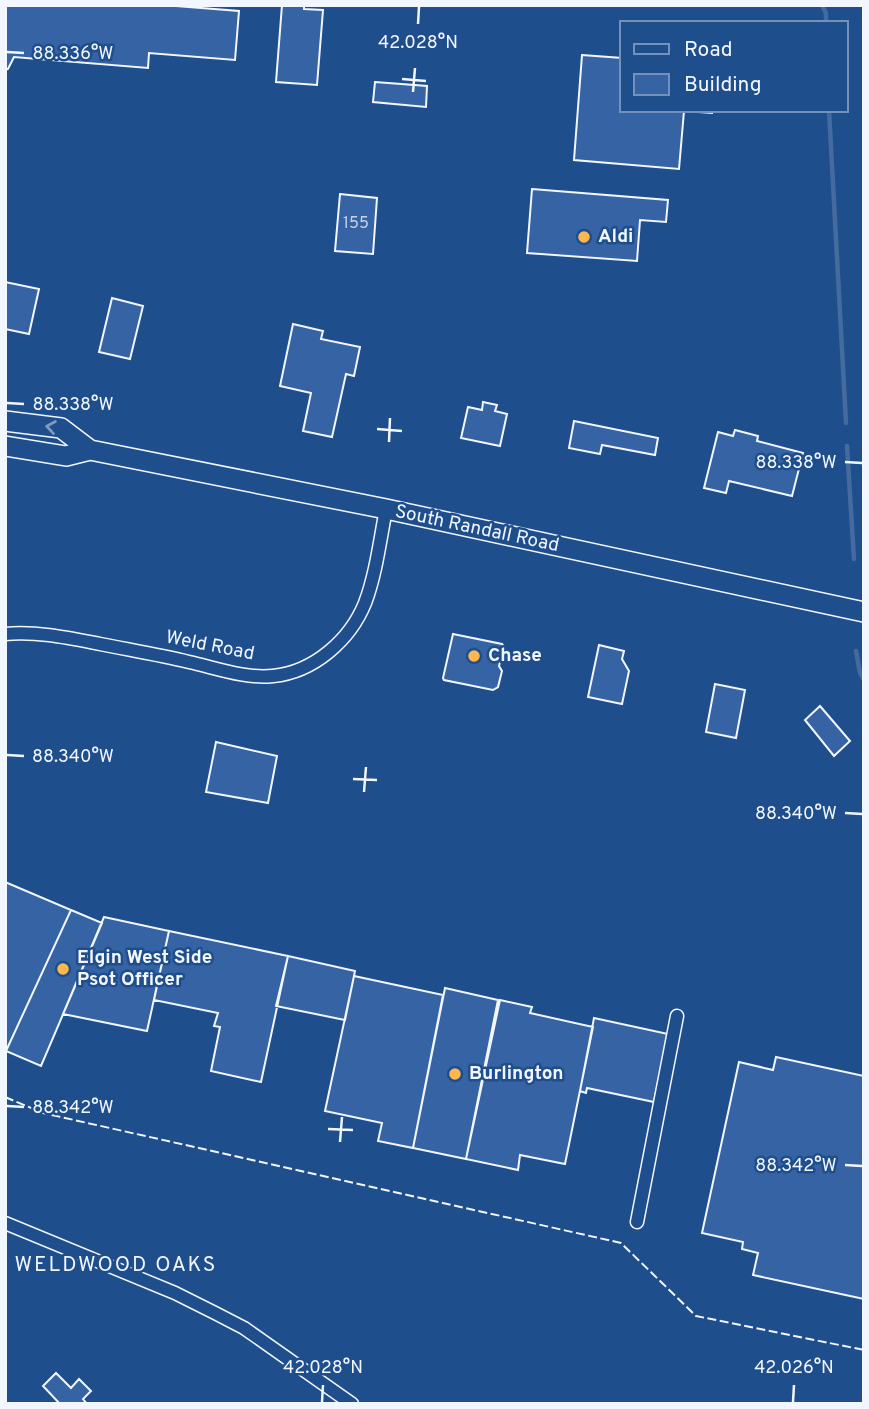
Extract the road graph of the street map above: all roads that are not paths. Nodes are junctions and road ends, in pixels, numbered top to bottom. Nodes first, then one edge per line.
1 (5, 421) edge
2 (5, 446) edge
3 (90, 450) junction
4 (386, 509) junction
5 (864, 612) edge
6 (5, 634) edge
7 (677, 1016) dead end
8 (637, 1222) dead end
9 (5, 1223) edge
10 (352, 1404) edge

3 -> 1 main road, South Randall Road
2 - 3 main road, South Randall Road
3 - 4 main road, South Randall Road
4 - 5 main road, South Randall Road
4 - 6 street, Weld Road
7 - 8 street
9 - 10 street

